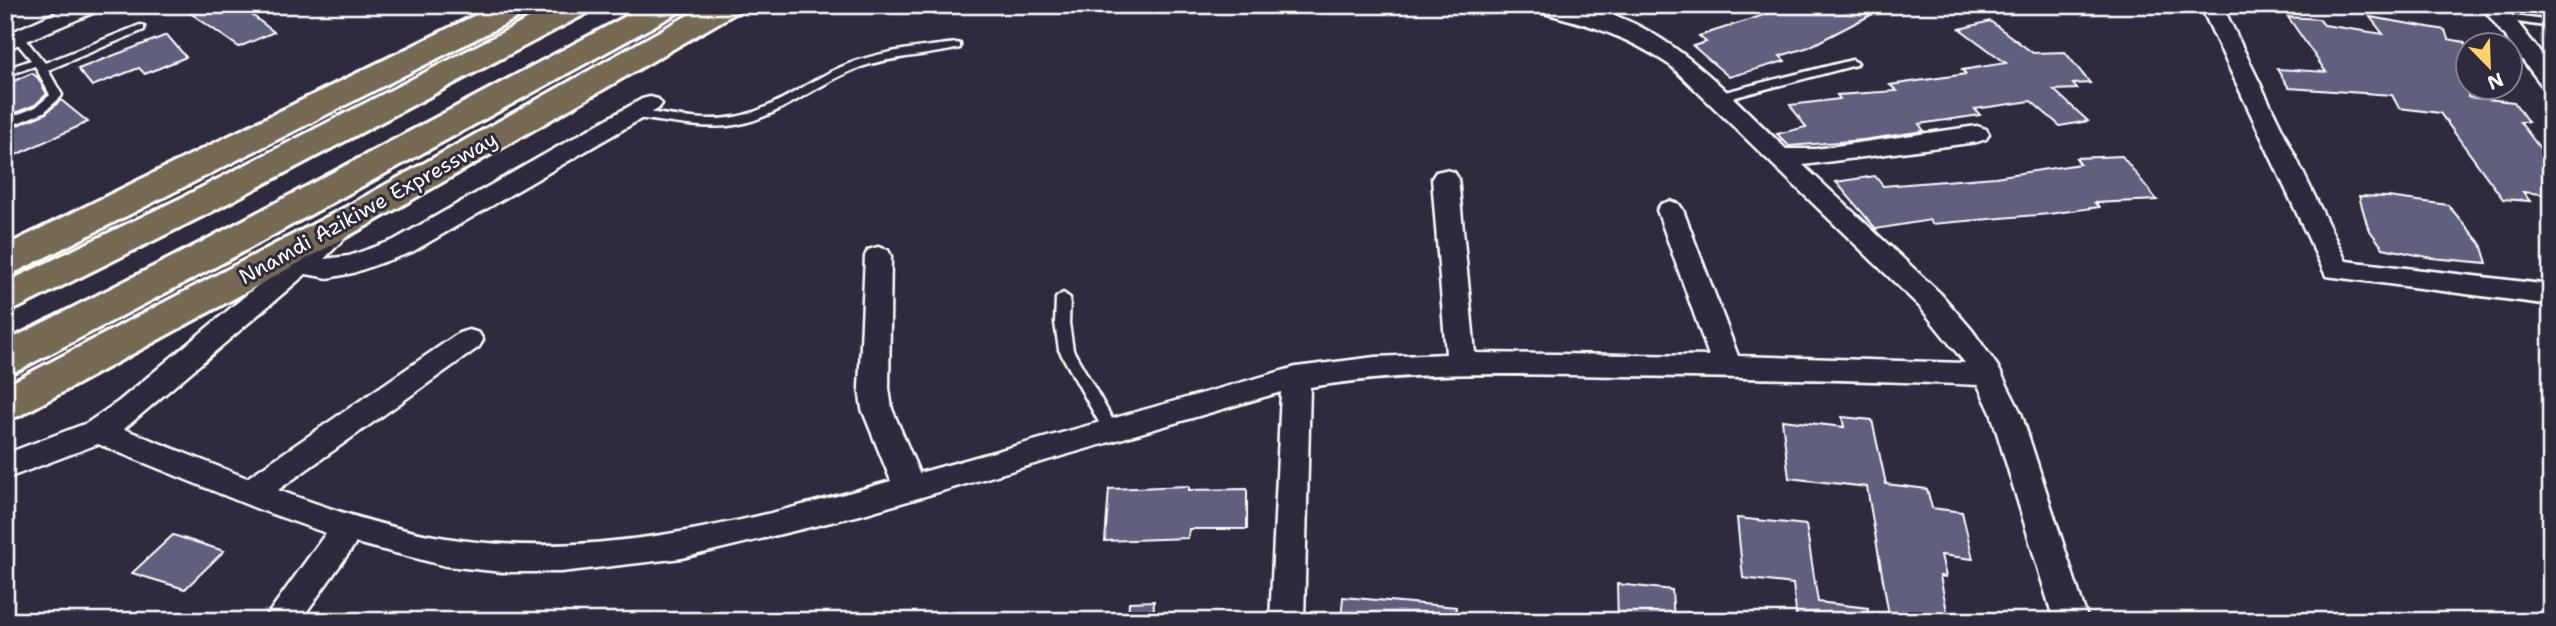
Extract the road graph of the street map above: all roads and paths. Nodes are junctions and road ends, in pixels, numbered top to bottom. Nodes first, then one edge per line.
1 (92, 5) edge
2 (520, 5) edge
3 (550, 5) edge
4 (580, 5) edge
5 (1539, 5) edge
6 (2211, 5) edge
7 (1565, 8) edge
8 (703, 10) edge
9 (2496, 11) edge
10 (2551, 24) edge
11 (140, 28) dead end
12 (10, 40) edge
13 (956, 46) dead end
14 (1852, 63) dead end
15 (41, 65) junction
16 (460, 69) junction
17 (5, 73) edge
18 (2551, 82) edge
19 (1717, 98) junction
20 (642, 109) joint
21 (5, 124) edge
22 (1977, 134) dead end
23 (1778, 158) junction
24 (1445, 178) dead end
25 (1670, 210) dead end
26 (357, 216) junction
27 (878, 256) dead end
28 (5, 262) edge
29 (302, 264) junction
30 (2551, 295) edge
31 (1063, 298) dead end
32 (5, 299) edge
33 (470, 340) dead end
34 (5, 360) edge
35 (1461, 363) junction
36 (1727, 367) junction
37 (1987, 375) junction
38 (1296, 378) junction
39 (5, 405) edge
40 (98, 431) junction
41 (1111, 431) junction
42 (5, 467) edge
43 (910, 488) junction
44 (251, 492) junction
45 (347, 530) junction
46 (280, 621) edge
47 (1287, 621) edge
48 (2071, 621) edge

1 - 12 street
2 - 28 highway
3 - 16 highway
4 - 16 highway
5 - 7 street
6 - 30 street
7 - 19 street
8 - 26 highway, Nnamdi Azikiwe Expressway
8 - 34 highway, Nnamdi Azikiwe Expressway
9 - 10 lane
9 - 18 street
11 - 15 lane
12 - 15 lane
13 - 20 lane
14 - 19 lane
15 - 17 lane
15 - 21 lane
16 - 32 highway
19 - 23 street
20 - 29 street
22 - 23 street
23 - 37 street
24 - 35 street
25 - 36 street
26 - 29 street
26 - 39 highway, Nnamdi Azikiwe Expressway
27 - 43 street
29 - 40 street
31 - 41 lane
33 - 44 street
35 - 36 street
35 - 38 street
36 - 37 street
37 - 48 street
38 - 41 street
38 - 47 street
40 - 42 street
40 - 44 street
41 - 43 street
43 - 45 street
44 - 45 street
45 - 46 street

